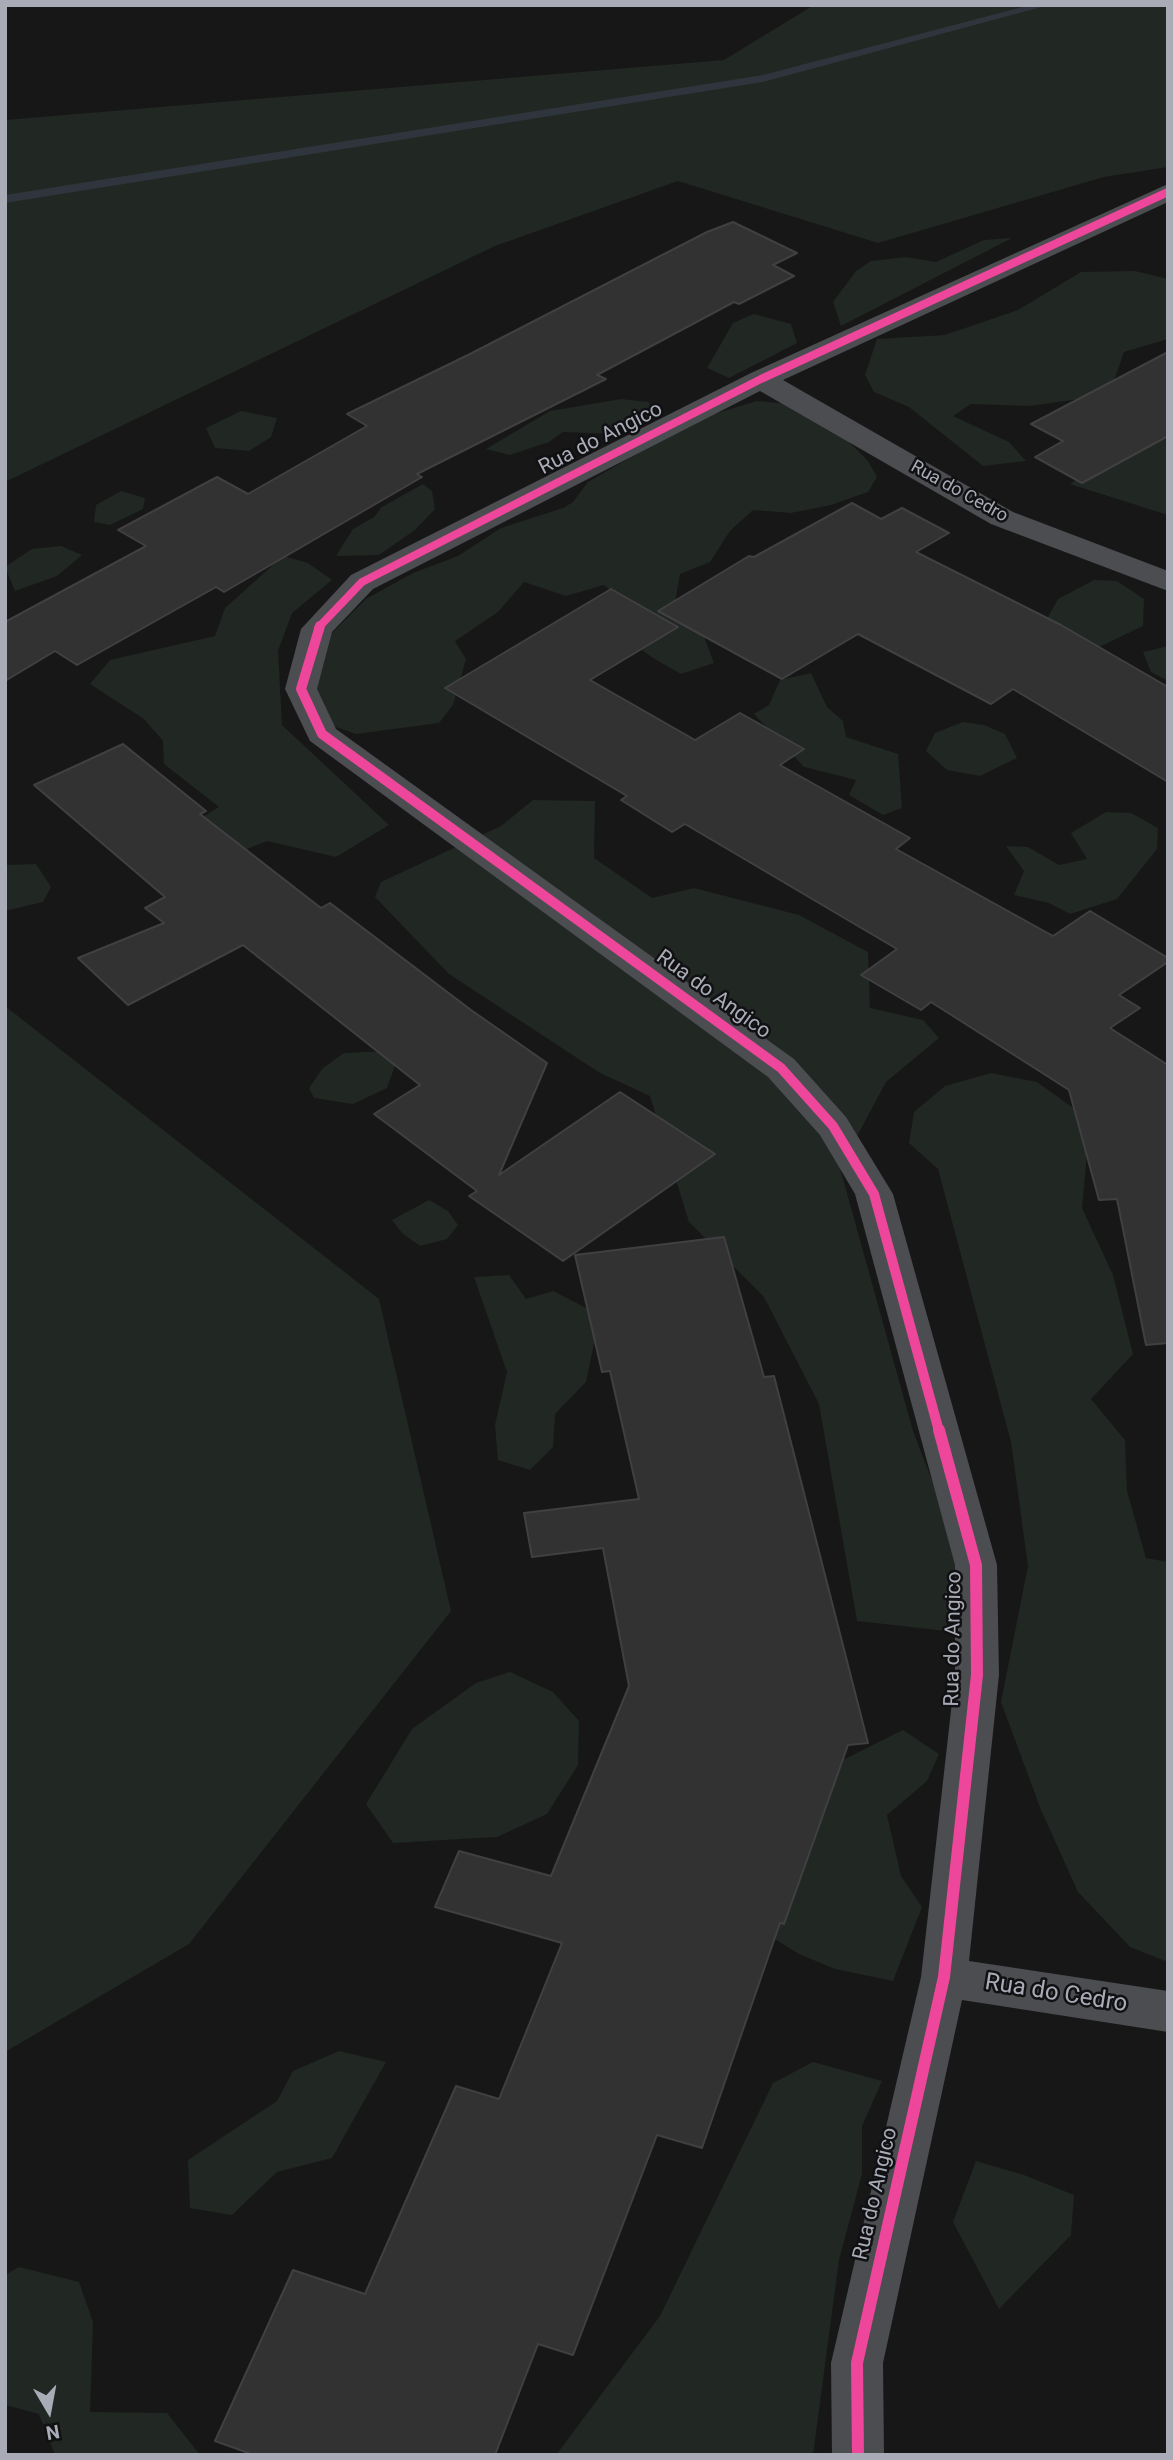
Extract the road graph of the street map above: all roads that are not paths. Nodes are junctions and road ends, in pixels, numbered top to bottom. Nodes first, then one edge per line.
1 (1168, 192) edge
2 (761, 379) junction
3 (1168, 582) edge
4 (944, 1977) junction
5 (1168, 2012) edge
6 (858, 2455) edge

1 - 2 street, Rua do Angico
2 - 3 street, Rua do Cedro
2 - 4 street, Rua do Angico
4 - 5 street, Rua do Cedro
4 - 6 street, Rua do Angico

